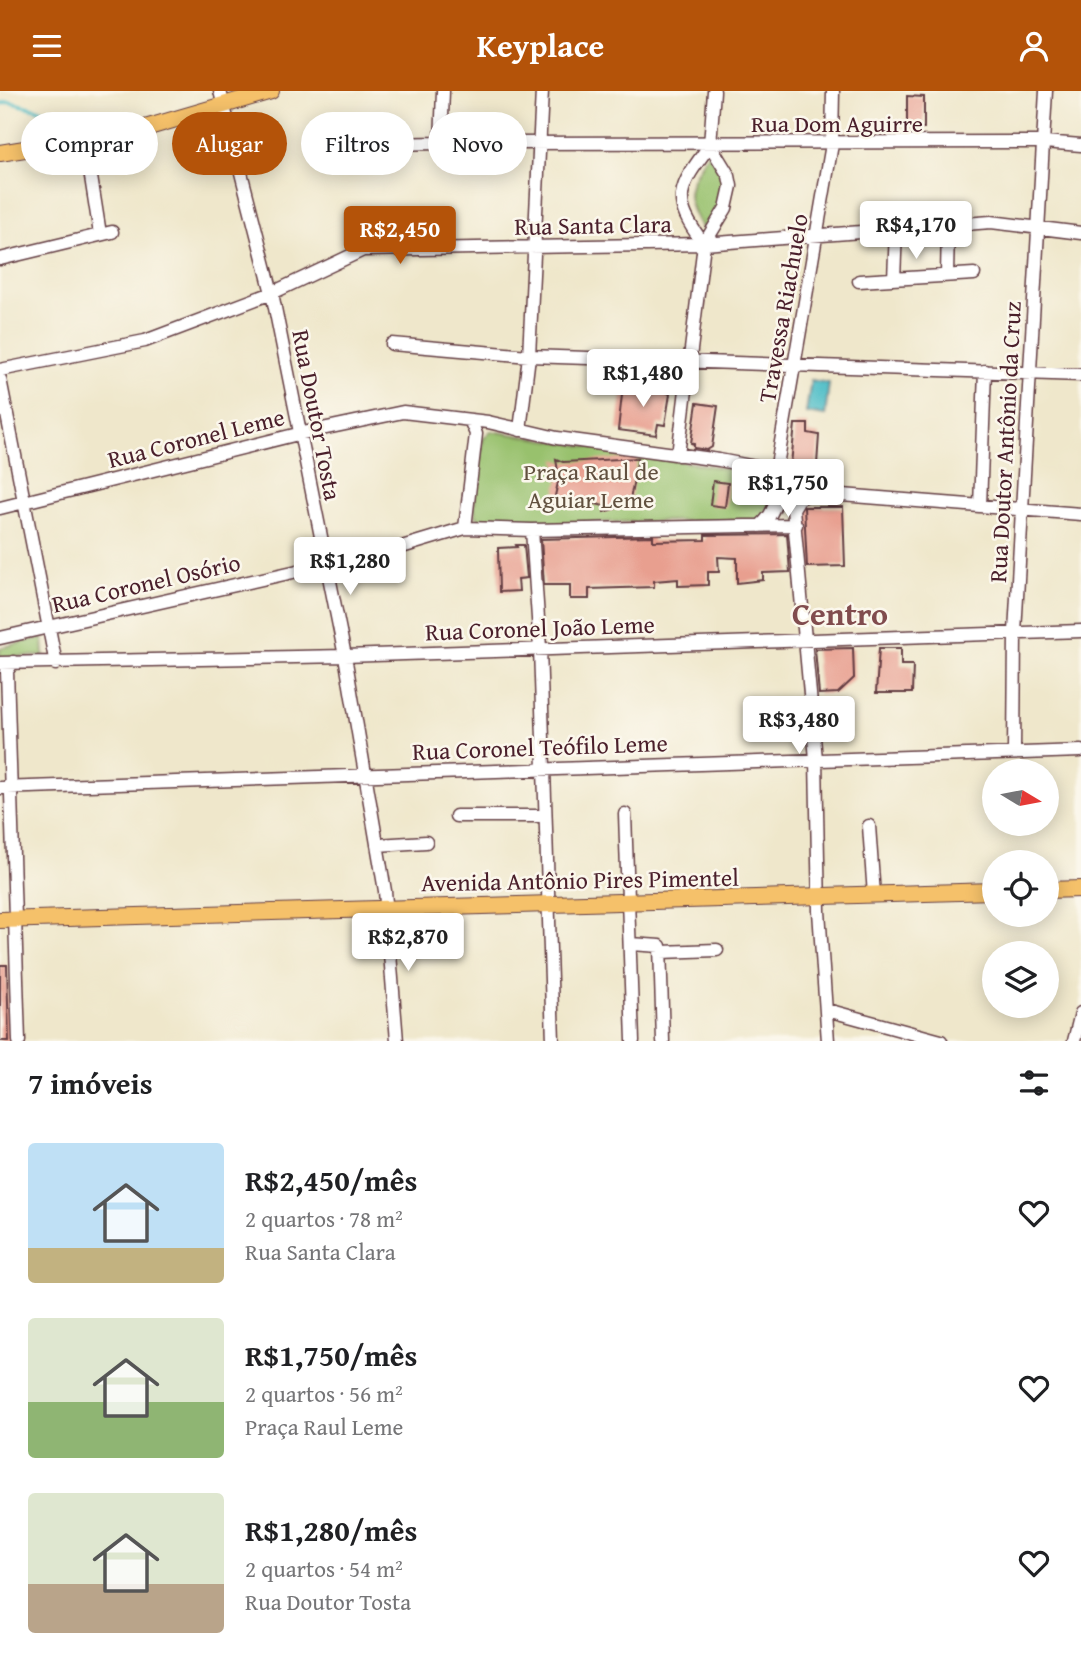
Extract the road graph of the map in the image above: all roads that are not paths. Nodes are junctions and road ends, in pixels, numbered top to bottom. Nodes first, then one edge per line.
1 (271, 91) edge
2 (443, 91) edge
3 (542, 91) edge
4 (714, 91) edge
5 (833, 91) edge
6 (1046, 91) edge
7 (222, 99) edge
8 (442, 112) edge
9 (158, 123) edge
10 (1044, 142) junction
11 (527, 143) edge
12 (540, 143) junction
13 (832, 144) junction
14 (710, 145) junction
15 (1081, 145) edge
16 (21, 150) edge
17 (0, 153) edge
18 (93, 175) edge
19 (1037, 225) junction
20 (948, 226) junction
21 (896, 230) junction
22 (1081, 233) edge
23 (816, 236) junction
24 (704, 244) junction
25 (536, 247) junction
26 (0, 259) edge
27 (974, 274) dead end
28 (947, 276) junction
29 (894, 279) junction
30 (859, 281) dead end
31 (272, 293) junction
32 (392, 344) dead end
33 (529, 356) junction
34 (691, 363) junction
35 (795, 365) junction
36 (0, 370) edge
37 (985, 371) junction
38 (1031, 373) junction
39 (1081, 375) edge
40 (0, 379) edge
41 (470, 419) junction
42 (488, 422) junction
43 (520, 430) junction
44 (298, 434) junction
45 (476, 434) junction
46 (678, 455) junction
47 (776, 471) junction
48 (779, 490) junction
49 (808, 494) junction
50 (26, 502) junction
51 (980, 506) junction
52 (0, 508) edge
53 (1022, 509) junction
54 (1081, 514) edge
55 (796, 525) junction
56 (761, 526) junction
57 (464, 528) junction
58 (533, 530) junction
59 (326, 563) junction
60 (50, 627) junction
61 (1081, 631) edge
62 (1015, 632) junction
63 (0, 638) edge
64 (803, 640) junction
65 (540, 647) junction
66 (345, 656) junction
67 (56, 664) junction
68 (5, 665) edge
69 (1081, 751) edge
70 (1014, 753) junction
71 (816, 759) junction
72 (544, 768) junction
73 (366, 774) junction
74 (6, 788) edge
75 (625, 814) dead end
76 (456, 816) dead end
77 (545, 816) junction
78 (869, 826) dead end
79 (426, 842) dead end
80 (377, 845) junction
81 (1081, 889) edge
82 (1059, 890) edge
83 (982, 891) edge
84 (874, 895) junction
85 (818, 898) junction
86 (629, 902) junction
87 (548, 904) junction
88 (387, 908) junction
89 (5, 922) edge
90 (631, 944) junction
91 (717, 950) dead end
92 (661, 952) junction
93 (827, 1010) junction
94 (1081, 1013) edge
95 (19, 1041) edge
96 (397, 1041) edge
97 (553, 1041) edge
98 (633, 1041) edge
99 (663, 1041) edge
100 (828, 1041) edge
101 (941, 1041) edge
102 (1074, 1041) edge

1 - 7 main road
2 - 8 street
3 - 12 street
4 - 14 street
5 - 13 street, Travessa Riachuelo
6 - 10 street, Rua Doutor Antônio da Cruz
7 - 9 main road
7 - 31 street, Rua Doutor Tosta
10 - 13 street, Rua Dom Aguirre
10 - 15 street, Rua Dom Aguirre
10 - 19 street, Rua Doutor Antônio da Cruz
11 - 12 street, Rua Dom Aguirre
12 - 14 street, Rua Dom Aguirre
12 - 25 street
13 - 14 street, Rua Dom Aguirre
13 - 23 street, Travessa Riachuelo
14 - 24 street
14 - 24 street
16 - 17 main road
18 - 26 street
19 - 20 street, Rua Santa Clara
19 - 22 street, Rua Santa Clara
19 - 38 street, Rua Doutor Antônio da Cruz
20 - 21 street, Rua Santa Clara
20 - 28 street
21 - 23 street, Rua Santa Clara
21 - 29 street
23 - 24 street, Rua Santa Clara
23 - 35 street, Travessa Riachuelo
24 - 25 street, Rua Santa Clara
24 - 34 street
25 - 31 street, Rua Santa Clara
25 - 33 street
27 - 28 street
28 - 29 street
29 - 30 street
31 - 36 street, Rua Santa Clara
31 - 44 street, Rua Doutor Tosta
32 - 33 street
33 - 34 street
33 - 43 street
34 - 35 street
34 - 46 street
35 - 37 street
35 - 47 street, Travessa Riachuelo
37 - 38 street
37 - 51 street
38 - 39 street
38 - 53 street, Rua Doutor Antônio da Cruz
40 - 50 street
41 - 42 street, Rua Coronel Leme
41 - 44 street, Rua Coronel Leme
41 - 45 street
42 - 43 street, Rua Coronel Leme
42 - 45 street
43 - 46 street, Rua Coronel Leme
44 - 50 street, Rua Coronel Leme
44 - 59 street, Rua Doutor Tosta
45 - 57 street
46 - 47 street, Rua Coronel Leme
47 - 48 street, Travessa Riachuelo
48 - 49 street
48 - 56 street
49 - 51 street
49 - 55 street
50 - 52 street, Rua Coronel Leme
50 - 60 street
51 - 53 street
53 - 54 street
53 - 62 street, Rua Doutor Antônio da Cruz
55 - 56 street, Rua Coronel Osório
55 - 64 street
56 - 58 street, Rua Coronel Osório
57 - 58 street, Rua Coronel Osório
57 - 59 street, Rua Coronel Osório
58 - 65 street
59 - 60 street, Rua Coronel Osório
59 - 66 street, Rua Doutor Tosta
60 - 63 street, Rua Coronel Osório
60 - 67 street
61 - 62 street, Rua Coronel João Leme
62 - 64 street, Rua Coronel João Leme
62 - 70 street, Rua Doutor Antônio da Cruz
64 - 65 street, Rua Coronel João Leme
64 - 71 street
65 - 66 street, Rua Coronel João Leme
65 - 72 street
66 - 67 street, Rua Coronel João Leme
66 - 73 street, Rua Doutor Tosta
67 - 68 street, Rua Coronel João Leme
68 - 74 street
69 - 70 street, Rua Coronel Teófilo Leme
70 - 71 street, Rua Coronel Teófilo Leme
71 - 72 street, Rua Coronel Teófilo Leme
71 - 85 street
72 - 73 street, Rua Coronel Teófilo Leme
72 - 77 street
73 - 74 street, Rua Coronel Teófilo Leme
73 - 80 street, Rua Doutor Tosta
74 - 89 street
75 - 86 street
76 - 77 street
77 - 87 street
78 - 84 street
79 - 80 street
80 - 88 street, Rua Doutor Tosta
81 - 82 main road
83 - 84 main road, Avenida Antônio Pires Pimentel
84 - 85 main road, Avenida Antônio Pires Pimentel
85 - 86 main road, Avenida Antônio Pires Pimentel
85 - 93 street
86 - 87 main road, Avenida Antônio Pires Pimentel
86 - 90 street
87 - 88 main road, Avenida Antônio Pires Pimentel
87 - 97 street
88 - 89 main road, Avenida Antônio Pires Pimentel
88 - 96 street, Rua Doutor Tosta
89 - 95 street
90 - 92 street
90 - 98 street
91 - 92 street
92 - 99 street
93 - 100 street
93 - 101 street
94 - 102 street

